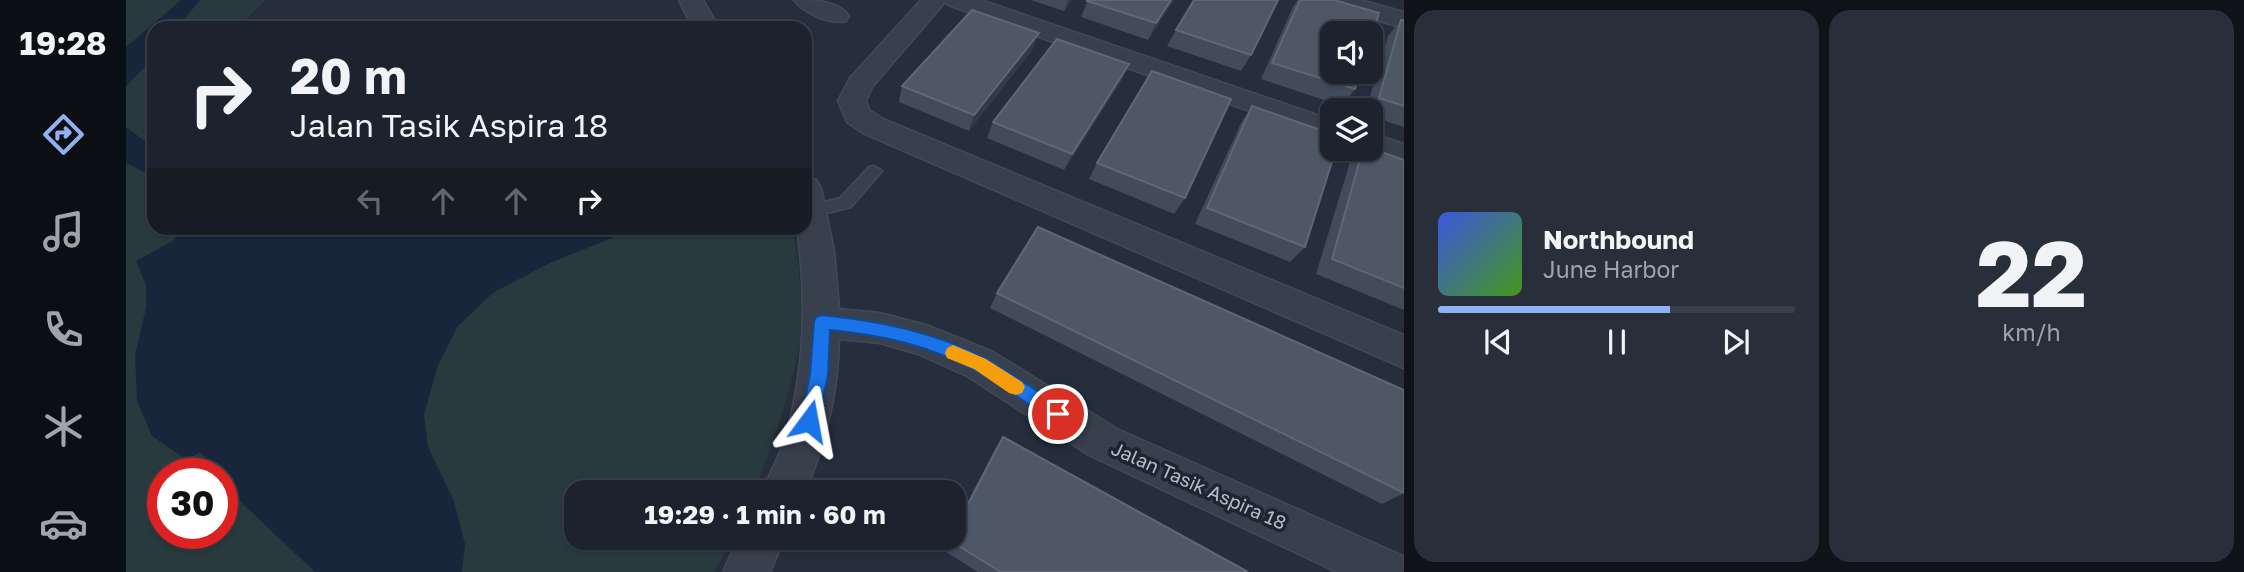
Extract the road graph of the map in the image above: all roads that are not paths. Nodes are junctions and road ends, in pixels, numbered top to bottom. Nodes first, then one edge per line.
1 (691, 0) edge
2 (806, 0) edge
3 (934, 0) edge
4 (957, 0) edge
5 (1333, 0) edge
6 (837, 16) dead end
7 (1404, 20) edge
8 (702, 21) edge
9 (1320, 126) edge
10 (1383, 148) edge
11 (1404, 155) edge
12 (874, 171) dead end
13 (812, 199) edge
14 (812, 222) edge
15 (822, 322) junction
16 (1404, 352) edge
17 (788, 480) edge
18 (757, 550) edge
19 (746, 572) edge
20 (1387, 572) edge

1 - 8 street
2 - 6 street
3 - 16 street
4 - 9 street
5 - 7 street
10 - 11 street
12 - 13 lane
14 - 15 street
15 - 17 street
15 - 20 street, Jalan Tasik Aspira 18
18 - 19 street

